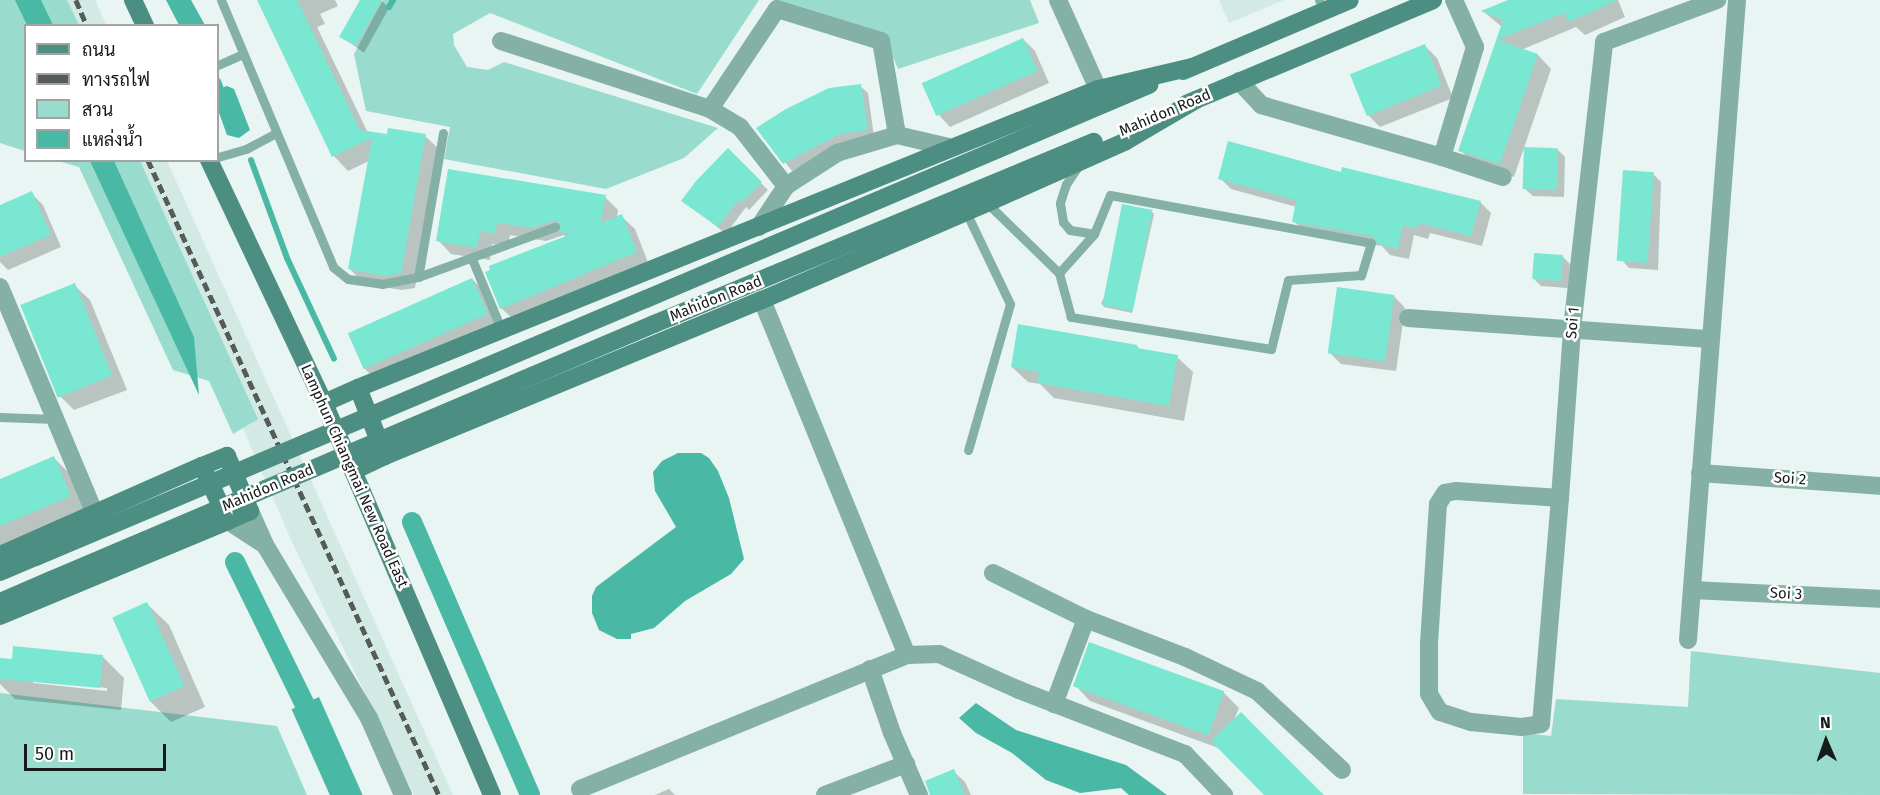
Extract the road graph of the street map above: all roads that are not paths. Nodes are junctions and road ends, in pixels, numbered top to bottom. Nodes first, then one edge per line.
1 (133, 0) edge
2 (221, 0) edge
3 (1058, 0) edge
4 (1350, 0) edge
5 (1433, 0) edge
6 (1454, 0) edge
7 (1717, 0) edge
8 (1737, 0) edge
9 (1321, 6) edge
10 (144, 24) edge
11 (501, 41) dead end
12 (243, 54) junction
13 (219, 65) edge
14 (1192, 67) junction
15 (1239, 81) junction
16 (1098, 89) junction
17 (1196, 100) junction
18 (710, 109) junction
19 (276, 133) junction
20 (443, 133) dead end
21 (897, 135) junction
22 (948, 147) junction
23 (219, 157) edge
24 (1442, 157) junction
25 (1082, 161) junction
26 (210, 162) edge
27 (1503, 177) dead end
28 (786, 186) junction
29 (987, 203) junction
30 (966, 212) junction
31 (555, 227) dead end
32 (759, 227) junction
33 (1094, 234) junction
34 (472, 259) junction
35 (1059, 273) junction
36 (418, 277) junction
37 (0, 287) edge
38 (762, 300) junction
39 (1407, 318) dead end
40 (1572, 329) junction
41 (502, 331) junction
42 (1710, 339) junction
43 (358, 388) junction
44 (324, 403) junction
45 (0, 417) edge
46 (55, 419) junction
47 (968, 450) dead end
48 (385, 456) junction
49 (202, 466) junction
50 (353, 471) junction
51 (1700, 473) junction
52 (1880, 486) edge
53 (1560, 498) junction
54 (250, 511) junction
55 (95, 514) junction
56 (228, 520) junction
57 (265, 545) junction
58 (0, 555) edge
59 (0, 572) edge
60 (993, 573) dead end
61 (1692, 590) junction
62 (1880, 598) edge
63 (0, 602) edge
64 (0, 616) edge
65 (1086, 619) junction
66 (1688, 640) dead end
67 (907, 655) junction
68 (870, 669) junction
69 (1054, 704) junction
70 (906, 764) junction
71 (1342, 770) dead end
72 (580, 789) dead end
73 (403, 795) edge
74 (492, 795) edge
75 (825, 795) edge
76 (919, 795) edge
77 (1224, 795) edge

1 - 10 main road
2 - 12 lane
3 - 16 street
4 - 9 main road, Mahidon Road
5 - 15 main road, Mahidon Road
6 - 24 street
7 - 40 street, Soi 1
8 - 42 street
9 - 14 main road, Mahidon Road
11 - 18 street
12 - 13 lane
12 - 19 lane
14 - 16 main road
14 - 59 main road, Mahidon Road, bridge
15 - 17 main road, Mahidon Road
15 - 24 street
16 - 22 main road
17 - 25 main road
17 - 63 main road, Mahidon Road, bridge
18 - 21 street
18 - 28 street
19 - 23 lane
19 - 36 lane
20 - 36 lane
21 - 22 street
21 - 28 street
22 - 32 main road
24 - 27 street
25 - 29 main road
25 - 33 lane
26 - 44 main road, Lamphun Chiangmai New Road East
28 - 32 street
29 - 30 main road
29 - 35 lane
30 - 38 main road
30 - 47 lane
31 - 34 lane
32 - 41 main road
33 - 35 lane
33 - 35 lane
34 - 36 lane
34 - 41 lane
37 - 46 street
38 - 48 main road
38 - 67 street
39 - 40 street
40 - 42 street
40 - 53 street, Soi 1
41 - 43 main road
42 - 51 street
43 - 44 main road
43 - 48 main road
44 - 50 main road, Lamphun Chiangmai New Road East
45 - 46 lane
46 - 55 street
48 - 50 main road
49 - 54 main road
49 - 55 main road
49 - 56 main road
50 - 74 main road, Lamphun Chiangmai New Road East
51 - 52 street, Soi 2
51 - 61 street
53 - 53 street, Soi 1
54 - 56 main road
54 - 57 street
55 - 58 main road
56 - 57 street
56 - 64 main road
57 - 73 street
60 - 65 street
61 - 62 street, Soi 3
61 - 66 street
65 - 69 street
65 - 71 street
67 - 68 street
67 - 69 street
68 - 70 street
68 - 72 street
69 - 77 street
70 - 75 street
70 - 76 street

